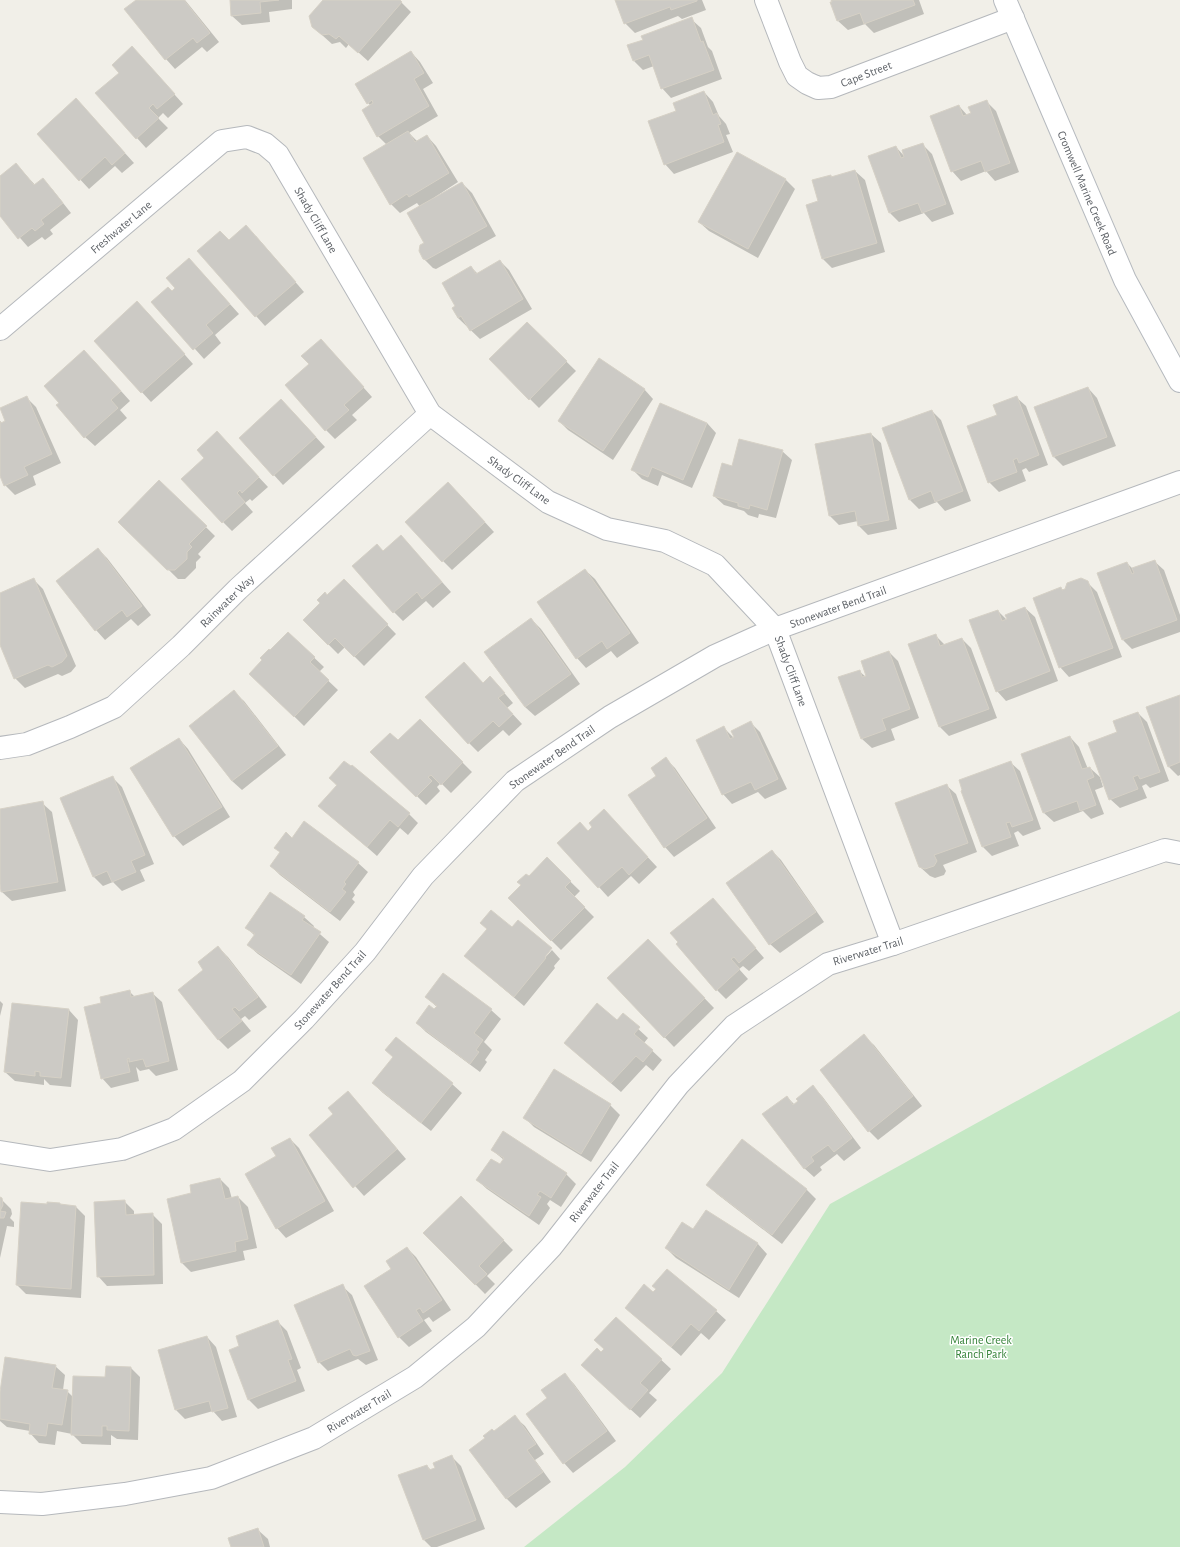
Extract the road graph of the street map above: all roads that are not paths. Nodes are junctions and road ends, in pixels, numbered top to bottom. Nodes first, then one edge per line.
1 (766, 0) edge
2 (1009, 9) edge
3 (247, 137) joint
4 (0, 329) edge
5 (1180, 381) edge
6 (430, 414) junction
7 (1180, 482) edge
8 (775, 629) junction
9 (0, 748) edge
10 (1180, 853) edge
11 (893, 944) junction
12 (0, 1152) edge
13 (0, 1502) edge

1 - 2 street, Cape Street
2 - 5 street, Cromwell Marine Creek Road
3 - 4 street, Freshwater Lane
3 - 6 street, Shady Cliff Lane
6 - 8 street, Shady Cliff Lane
6 - 9 street, Rainwater Way
7 - 8 street, Stonewater Bend Trail
8 - 11 street, Shady Cliff Lane
8 - 12 street, Stonewater Bend Trail
10 - 11 street, Riverwater Trail
11 - 13 street, Riverwater Trail

